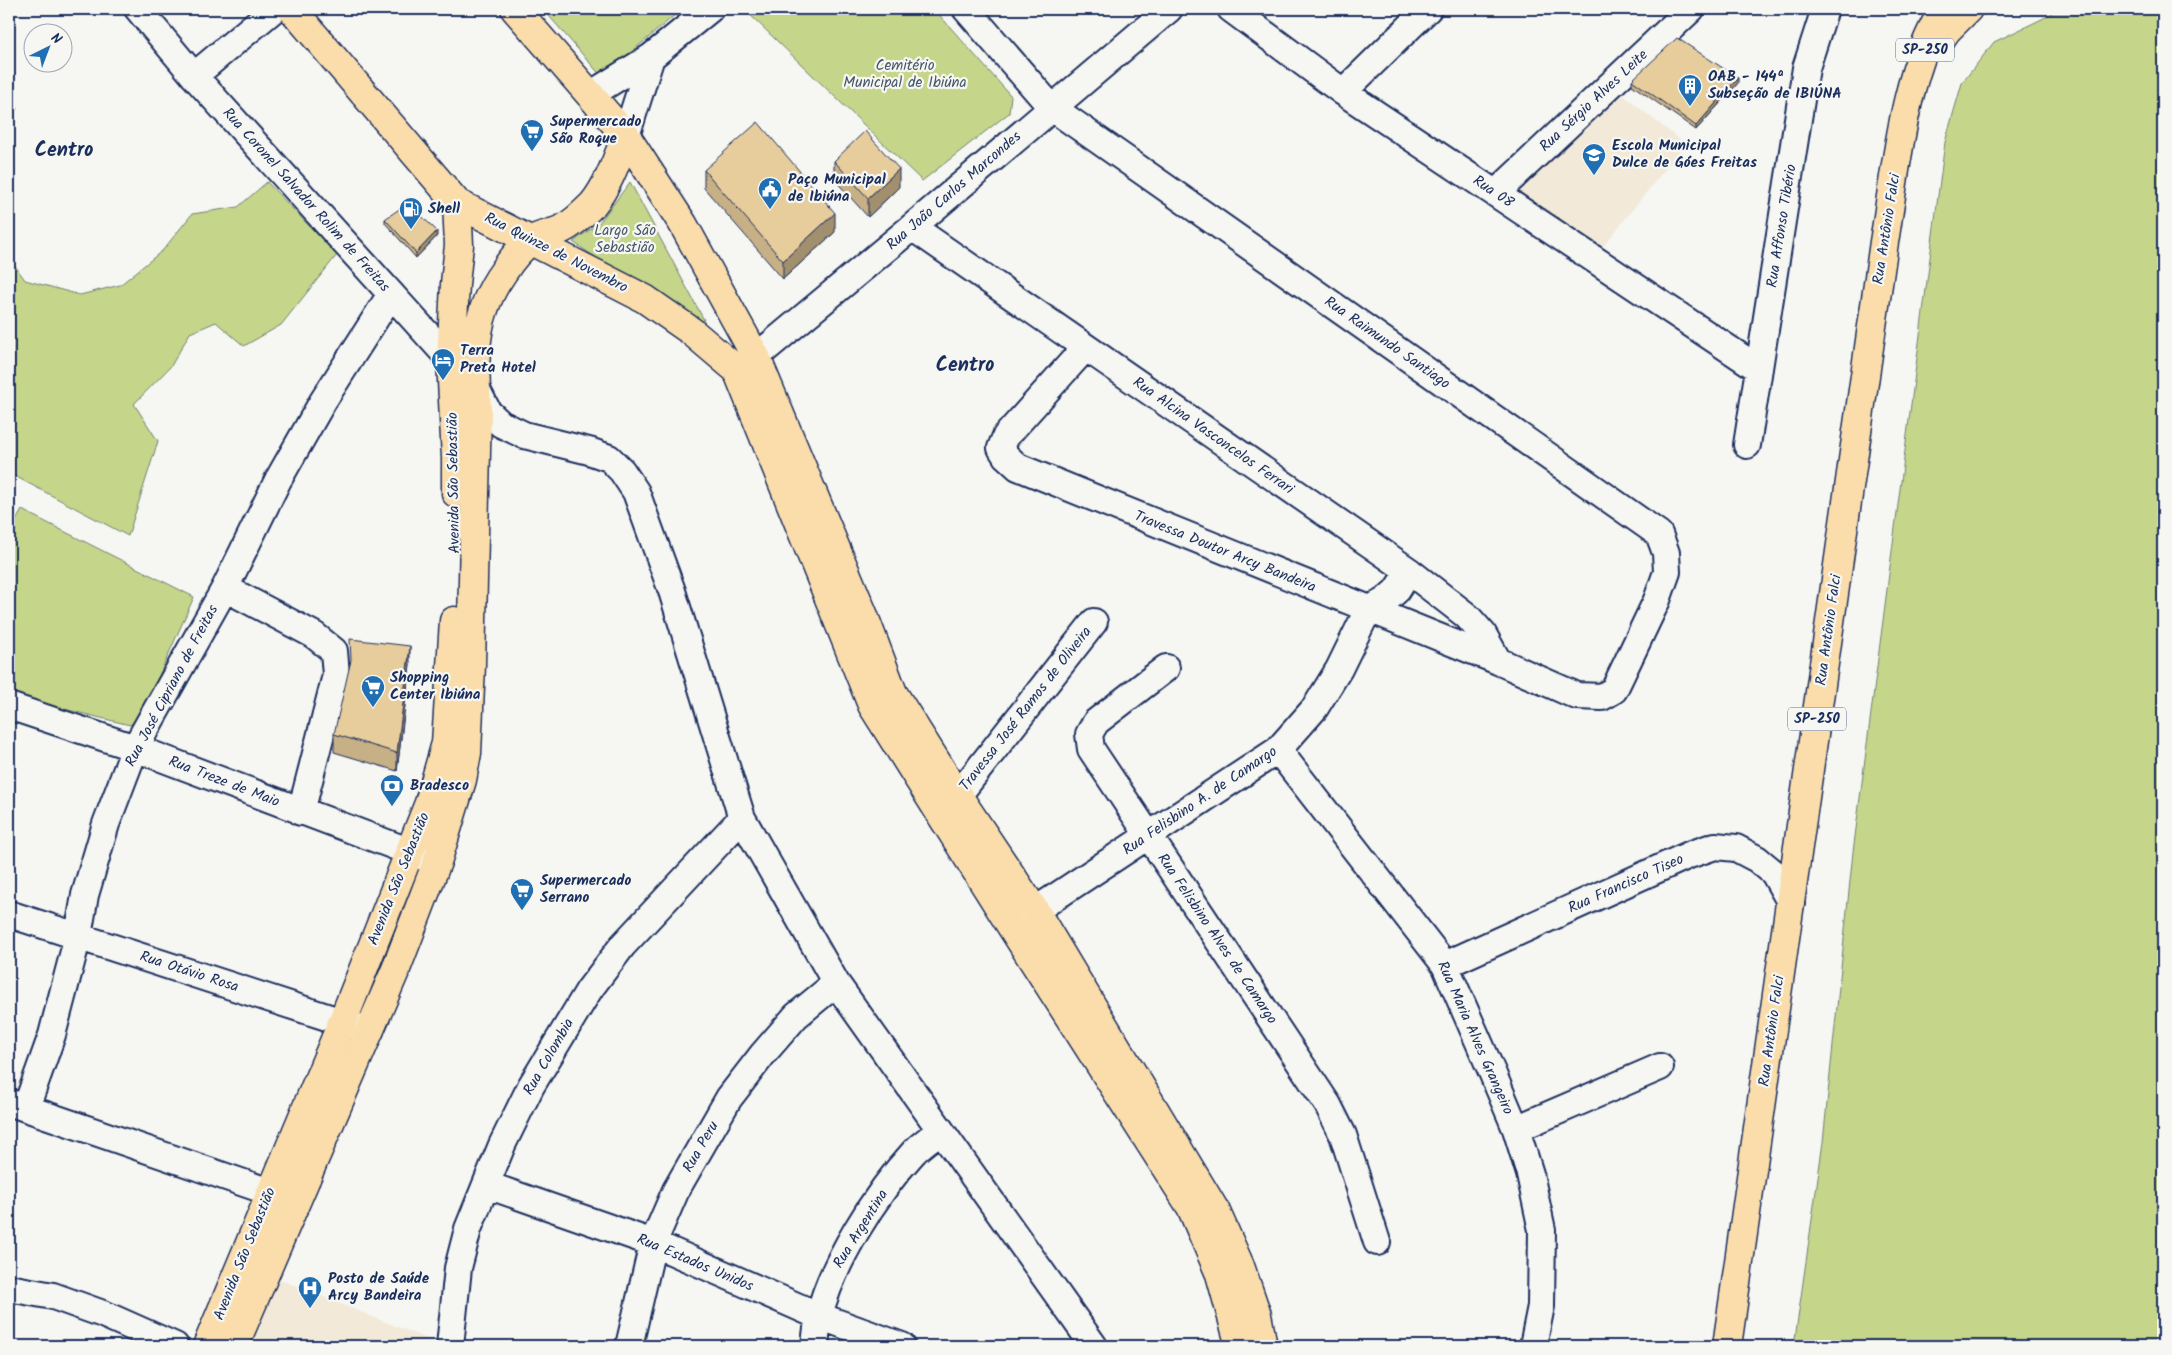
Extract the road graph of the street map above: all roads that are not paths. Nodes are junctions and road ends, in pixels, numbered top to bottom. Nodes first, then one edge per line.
1 (138, 9) edge
2 (274, 9) edge
3 (292, 9) edge
4 (515, 9) edge
5 (710, 9) edge
6 (966, 9) edge
7 (1169, 9) edge
8 (1231, 9) edge
9 (1428, 9) edge
10 (1691, 9) edge
11 (1825, 9) edge
12 (1944, 9) edge
13 (1968, 9) edge
14 (651, 57) junction
15 (194, 76) junction
16 (1343, 92) junction
17 (1910, 92) junction
18 (590, 96) junction
19 (1051, 107) junction
20 (626, 136) junction
21 (1496, 193) junction
22 (457, 203) junction
23 (912, 227) junction
24 (532, 240) junction
25 (391, 294) junction
26 (1085, 348) junction
27 (451, 361) junction
28 (746, 363) junction
29 (1759, 369) junction
30 (476, 388) junction
31 (1747, 445) dead end
32 (1409, 571) junction
33 (225, 588) junction
34 (1368, 610) junction
35 (1094, 622) dead end
36 (1498, 661) junction
37 (1166, 668) dead end
38 (1577, 696) joint
39 (9, 706) edge
40 (135, 748) junction
41 (1278, 750) junction
42 (450, 777) junction
43 (950, 806) junction
44 (301, 812) junction
45 (742, 818) junction
46 (1149, 837) junction
47 (409, 853) junction
48 (437, 862) junction
49 (1791, 903) junction
50 (1035, 911) junction
51 (9, 914) edge
52 (1010, 926) junction
53 (78, 936) junction
54 (1445, 966) junction
55 (836, 983) junction
56 (342, 1023) junction
57 (370, 1031) junction
58 (1660, 1068) dead end
59 (17, 1105) edge
60 (315, 1124) junction
61 (1516, 1129) junction
62 (939, 1131) junction
63 (487, 1185) junction
64 (270, 1192) junction
65 (1377, 1242) dead end
66 (653, 1243) junction
67 (9, 1288) edge
68 (819, 1316) junction
69 (175, 1346) edge
70 (207, 1346) edge
71 (234, 1346) edge
72 (450, 1346) edge
73 (629, 1346) edge
74 (815, 1346) edge
75 (902, 1346) edge
76 (1094, 1346) edge
77 (1240, 1346) edge
78 (1263, 1346) edge
79 (1533, 1346) edge
80 (1727, 1346) edge

1 - 15 street, Rua Coronel Salvador Rolim de Freitas
2 - 15 street
3 - 22 main road, Rua Quinze de Novembro
4 - 18 main road
5 - 14 street
6 - 19 street, Rua Raimundo Santiago
7 - 19 street, Rua João Carlos Marcondes
8 - 16 street, Rua 08
9 - 16 street
10 - 21 street, Rua Sérgio Alves Leite
11 - 29 street, Rua Affonso Tibério
12 - 17 main road, Rua Antônio Falci / SP-250
13 - 17 main road
14 - 18 street
14 - 20 street
15 - 25 street, Rua Coronel Salvador Rolim de Freitas
16 - 21 street, Rua 08
17 - 49 main road, Rua Antônio Falci / SP-250
18 - 20 main road
19 - 23 street, Rua João Carlos Marcondes
19 - 38 street, Rua Raimundo Santiago
20 - 24 main road
20 - 28 main road
21 - 29 street, Rua 08
22 - 24 main road, Rua Quinze de Novembro
22 - 27 main road, Avenida São Sebastião
23 - 26 street, Rua Alcina Vasconcelos Ferrari
23 - 28 street, Rua João Carlos Marcondes
24 - 28 main road, Rua Quinze de Novembro
24 - 30 main road, Avenida São Sebastião
25 - 27 street, Rua Coronel Salvador Rolim de Freitas
25 - 33 street, Rua José Cipriano de Freitas
26 - 32 street, Rua Alcina Vasconcelos Ferrari
26 - 34 street, Travessa Doutor Arcy Bandeira
27 - 30 street, Rua Coronel Salvador Rolim de Freitas
27 - 42 main road, Avenida São Sebastião
28 - 43 main road
29 - 31 street, Rua Affonso Tibério
30 - 42 main road, Avenida São Sebastião
30 - 45 street, Rua Coronel Salvador Rolim de Freitas
32 - 34 street
32 - 36 street, Rua Alcina Vasconcelos Ferrari
33 - 40 street, Rua José Cipriano de Freitas
33 - 44 street
34 - 36 street, Travessa Doutor Arcy Bandeira
34 - 41 street, Rua Felisbino A. de Camargo
35 - 43 street, Travessa José Ramos de Oliveira
36 - 38 street, Travessa Doutor Arcy Bandeira
37 - 46 street, Rua Felisbino Alves de Camargo
39 - 40 street, Rua Treze de Maio
40 - 44 street, Rua Treze de Maio
40 - 53 street, Rua José Cipriano de Freitas
41 - 46 street, Rua Felisbino A. de Camargo
41 - 54 street, Rua Maria Alves Grangeiro
42 - 47 main road, Avenida São Sebastião
42 - 48 main road, Avenida São Sebastião
43 - 50 main road
43 - 52 main road
44 - 47 street, Rua Treze de Maio
45 - 55 street, Rua Coronel Salvador Rolim de Freitas
45 - 63 street, Rua Colombia
46 - 50 street, Rua Felisbino A. de Camargo
46 - 65 street, Rua Felisbino Alves de Camargo
47 - 48 street, Rua Treze de Maio
47 - 56 main road, Avenida São Sebastião
48 - 57 main road, Avenida São Sebastião
49 - 54 street, Rua Francisco Tiseo
49 - 80 main road, Rua Antônio Falci / SP-250
50 - 52 street, Rua Felisbino A. de Camargo
50 - 78 main road
51 - 53 street, Rua Otávio Rosa
52 - 77 main road
53 - 56 street, Rua Otávio Rosa
53 - 59 street, Rua José Cipriano de Freitas
54 - 61 street, Rua Maria Alves Grangeiro
55 - 62 street, Rua Coronel Salvador Rolim de Freitas
55 - 66 street, Rua Peru
56 - 57 street, Rua Otávio Rosa
56 - 60 main road, Avenida São Sebastião
57 - 60 main road, Avenida São Sebastião
58 - 61 street
59 - 64 street
60 - 64 main road, Avenida São Sebastião
60 - 71 main road, Avenida São Sebastião
61 - 79 street, Rua Maria Alves Grangeiro
62 - 68 street, Rua Argentina
62 - 76 street, Rua Coronel Salvador Rolim de Freitas
63 - 66 street, Rua Estados Unidos
63 - 72 street, Rua Colombia
64 - 70 main road, Avenida São Sebastião
66 - 68 street, Rua Estados Unidos
66 - 73 street, Rua Peru
67 - 69 street
68 - 74 street, Rua Argentina
68 - 75 street, Rua Estados Unidos

